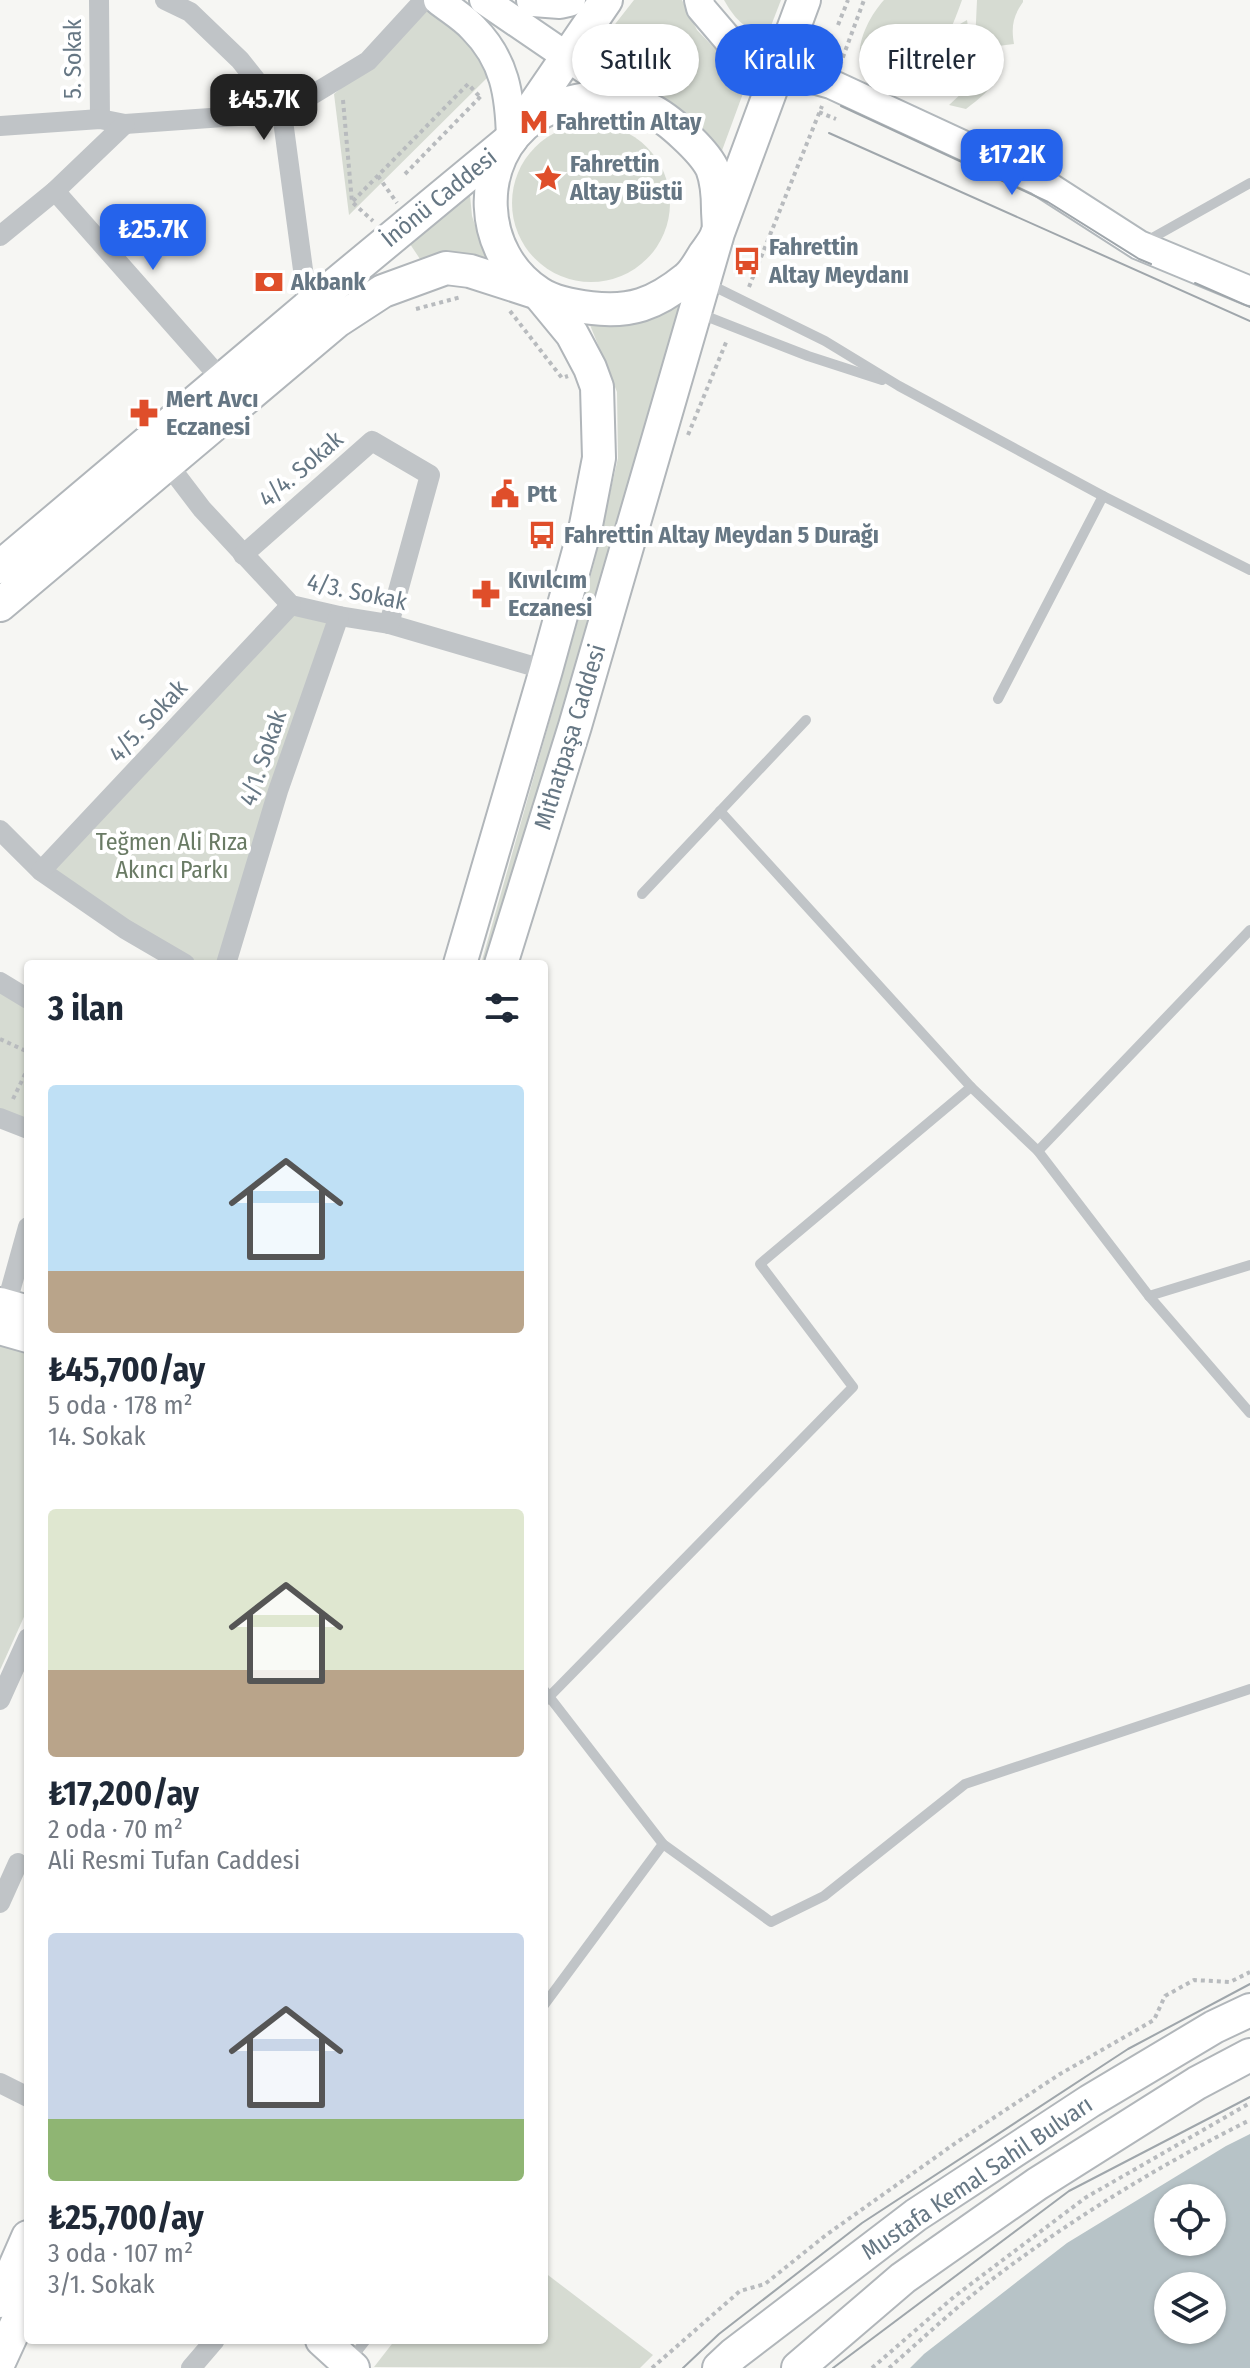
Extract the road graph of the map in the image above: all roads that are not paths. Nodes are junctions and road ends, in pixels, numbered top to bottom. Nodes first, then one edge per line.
1 (99, 0) edge
2 (165, 0) edge
3 (424, 0) edge
4 (438, 0) edge
5 (484, 0) edge
6 (533, 0) edge
7 (569, 0) edge
8 (606, 0) edge
9 (699, 0) edge
10 (804, 0) edge
11 (715, 24) edge
12 (795, 24) edge
13 (566, 57) junction
14 (843, 90) edge
15 (768, 96) edge
16 (651, 110) junction
17 (282, 113) junction
18 (100, 119) junction
19 (125, 124) junction
20 (0, 126) edge
21 (511, 139) junction
22 (1250, 183) edge
23 (55, 191) junction
24 (718, 233) junction
25 (0, 236) edge
26 (1139, 245) junction
27 (705, 282) junction
28 (1250, 291) edge
29 (539, 294) junction
30 (308, 307) junction
31 (696, 313) junction
32 (222, 380) junction
33 (899, 386) junction
34 (167, 463) junction
35 (1103, 496) junction
36 (243, 555) junction
37 (0, 567) edge
38 (1250, 570) edge
39 (0, 605) edge
40 (291, 605) junction
41 (339, 616) junction
42 (389, 624) junction
43 (546, 670) junction
44 (998, 699) dead end
45 (806, 720) dead end
46 (720, 811) junction
47 (0, 830) edge
48 (41, 871) junction
49 (642, 894) dead end
50 (1250, 930) edge
51 (178, 960) edge
52 (227, 960) edge
53 (461, 960) edge
54 (502, 960) edge
55 (0, 982) edge
56 (24, 997) edge
57 (971, 1087) junction
58 (0, 1118) edge
59 (24, 1127) edge
60 (1038, 1151) junction
61 (24, 1245) edge
62 (1250, 1265) edge
63 (1149, 1296) junction
64 (9, 1313) edge
65 (24, 1331) edge
66 (1250, 1413) edge
67 (24, 1647) edge
68 (1250, 1689) edge
69 (548, 1695) edge
70 (0, 1700) edge
71 (548, 1700) edge
72 (663, 1844) junction
73 (15, 1862) edge
74 (0, 1903) edge
75 (548, 2000) edge
76 (1250, 2010) edge
77 (1250, 2055) edge
78 (0, 2083) edge
79 (24, 2095) edge
80 (24, 2249) edge
81 (7, 2298) edge
82 (212, 2344) edge
83 (330, 2344) edge
84 (356, 2357) edge
85 (0, 2360) edge
86 (726, 2363) edge
87 (191, 2368) edge
88 (798, 2368) edge

1 - 18 street, 5. Sokak
2 - 17 street
3 - 17 street
4 - 21 main road
5 - 13 main road
6 - 7 main road
8 - 13 main road
9 - 11 main road
10 - 12 main road
13 - 16 main road
13 - 21 main road
14 - 26 main road
15 - 24 main road
16 - 21 main road
16 - 24 main road
17 - 19 street
17 - 30 street
18 - 19 street
18 - 20 street
19 - 23 street
21 - 29 main road
21 - 30 main road, İnönü Caddesi
22 - 26 lane
23 - 25 street
23 - 32 street
24 - 27 main road, Mithatpaşa Caddesi
24 - 29 main road
26 - 28 main road
27 - 31 main road, Mithatpaşa Caddesi
27 - 33 lane
29 - 34 main road, İnönü Caddesi
29 - 43 main road, Mithatpaşa Caddesi
30 - 32 main road, İnönü Caddesi
31 - 33 lane
31 - 54 main road, Mithatpaşa Caddesi
32 - 37 main road, İnönü Caddesi
33 - 35 lane
34 - 36 street, 4/3. Sokak
34 - 39 main road, İnönü Caddesi
35 - 38 lane
35 - 44 lane
36 - 40 street, 4/3. Sokak
36 - 42 street, 4/4. Sokak
40 - 41 street, 4/3. Sokak
40 - 48 street, 4/5. Sokak
41 - 42 street, 4/3. Sokak
41 - 52 street, 4/1. Sokak
42 - 43 street, 4/3. Sokak
43 - 53 main road, Mithatpaşa Caddesi
45 - 46 lane
46 - 49 lane
46 - 57 lane
47 - 48 street
48 - 51 street
50 - 60 lane
55 - 56 street
57 - 60 lane
57 - 69 lane
58 - 59 street
60 - 63 lane
61 - 64 street
62 - 63 lane
63 - 66 lane
64 - 65 main road
67 - 70 street
68 - 72 lane
71 - 72 lane
72 - 75 lane
73 - 74 street
76 - 86 main road, Mustafa Kemal Sahil Bulvarı
77 - 88 main road, Mustafa Kemal Sahil Bulvarı
78 - 79 street
80 - 81 main road
81 - 85 main road
82 - 87 street
83 - 84 main road

